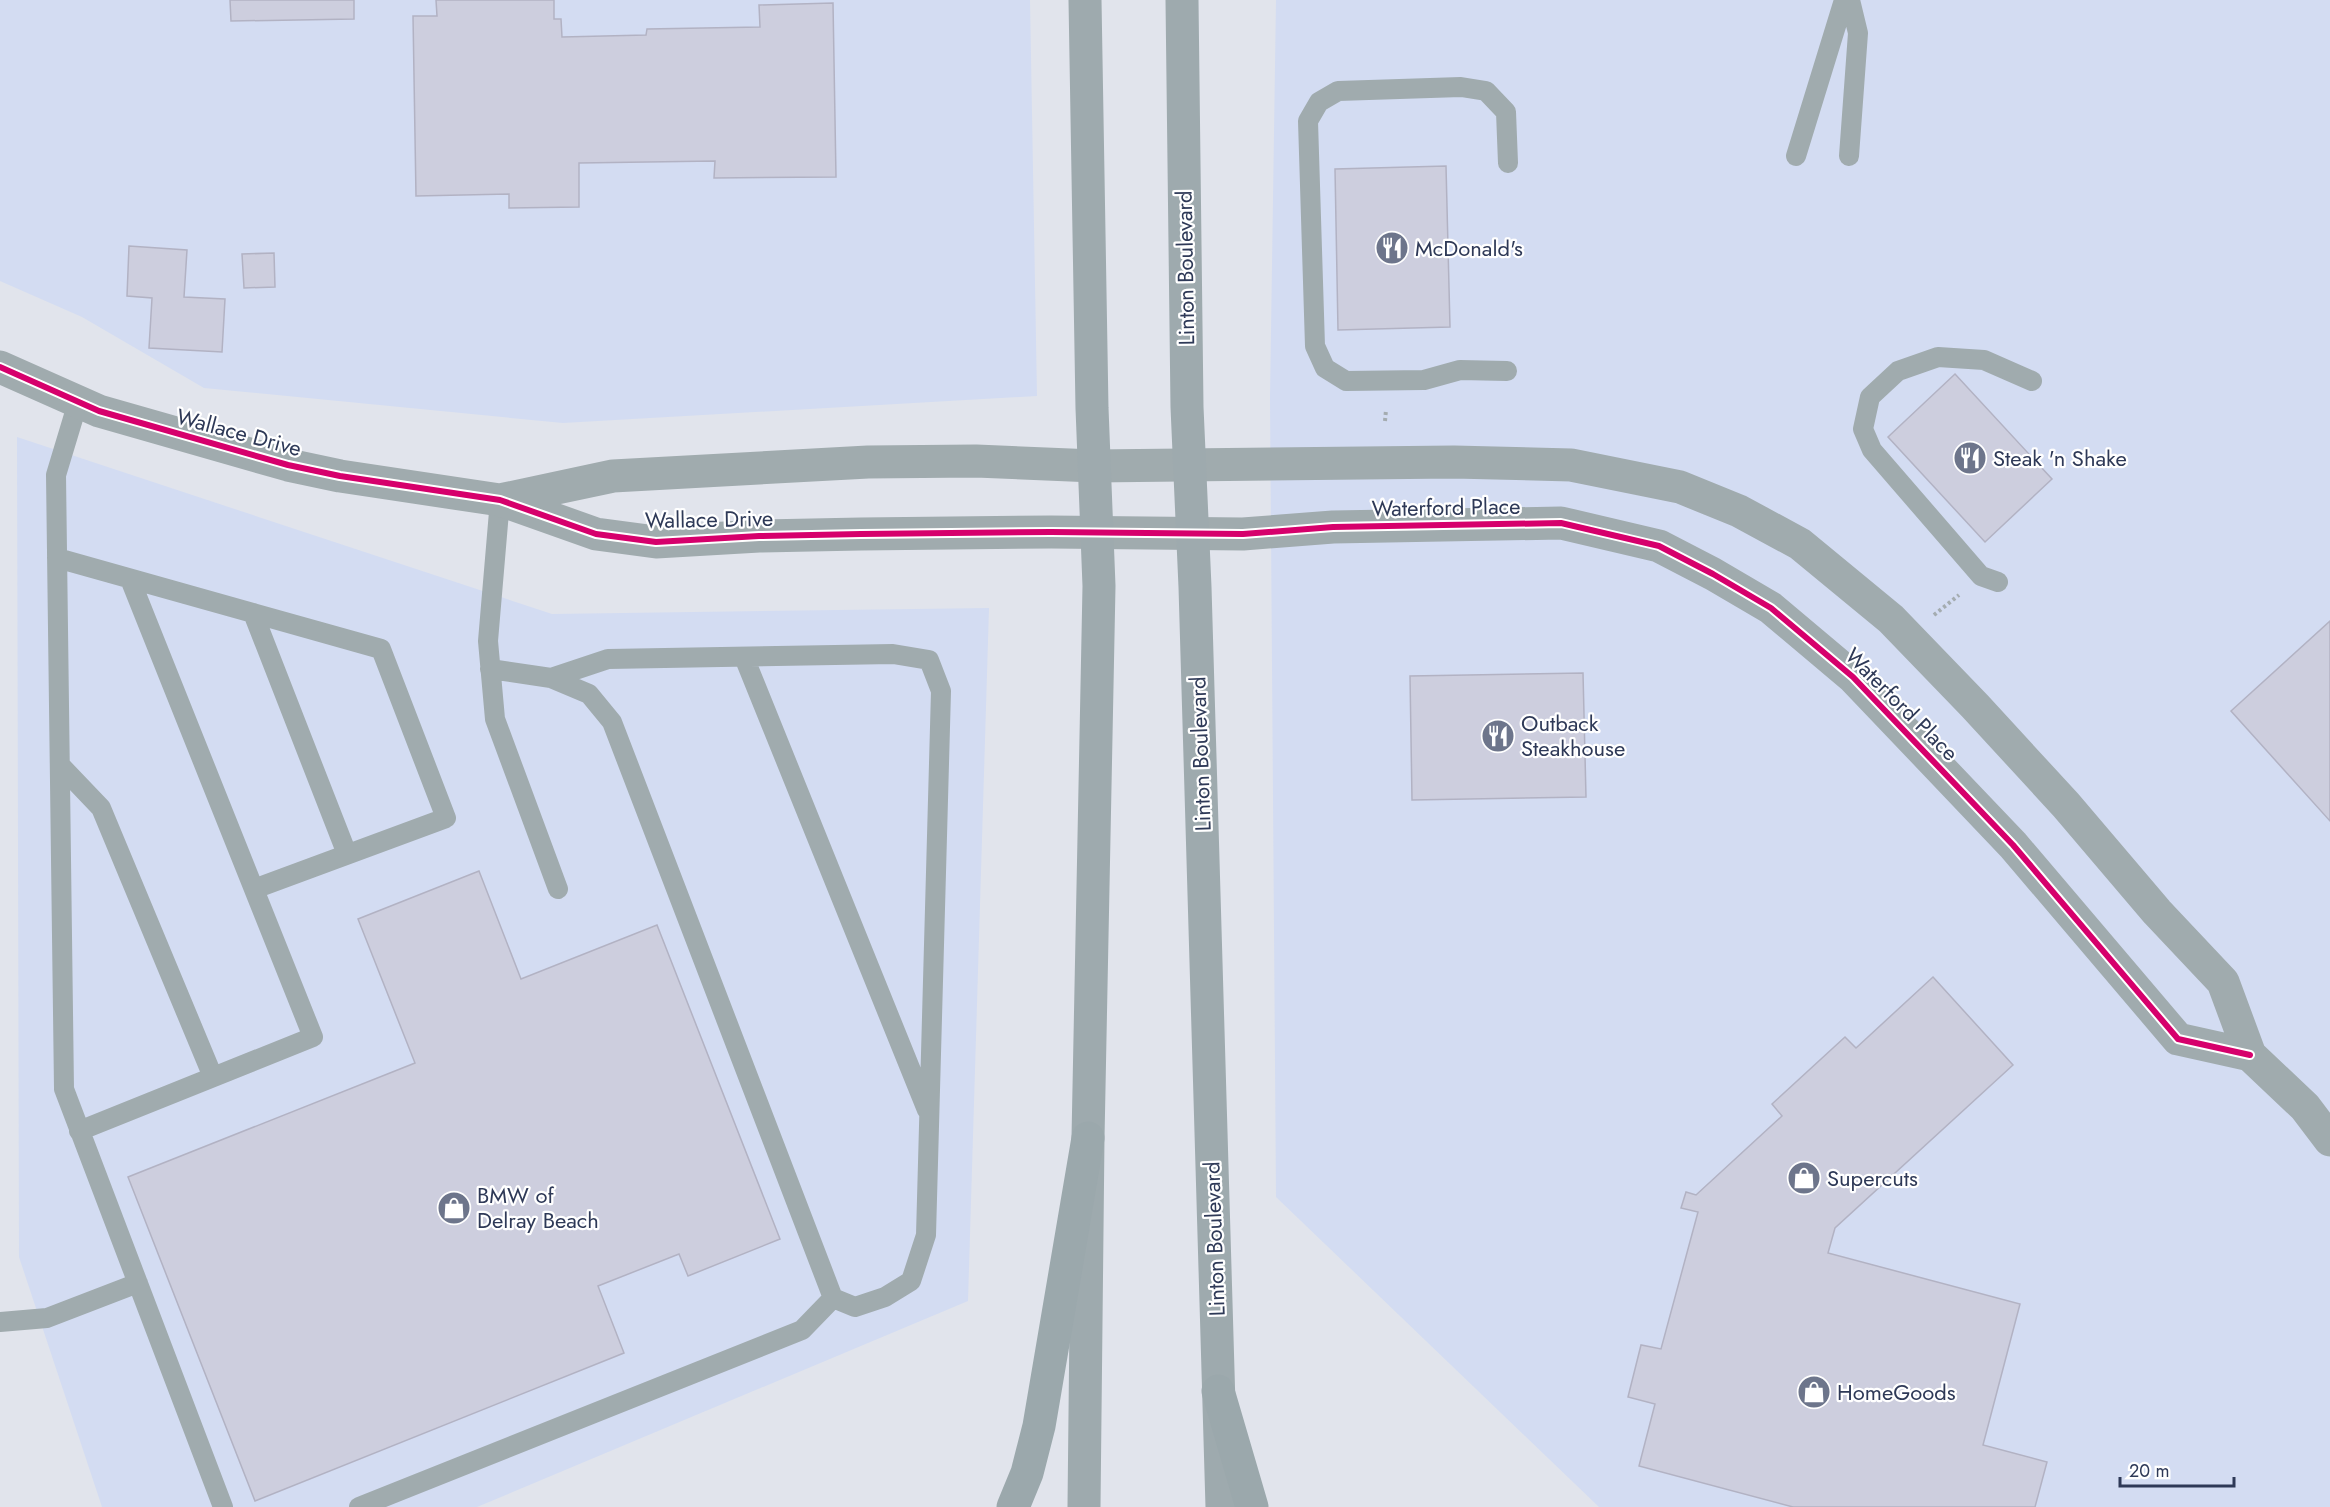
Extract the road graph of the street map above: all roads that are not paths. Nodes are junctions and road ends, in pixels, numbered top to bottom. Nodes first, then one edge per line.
1 (1085, 0) edge
2 (1182, 0) edge
3 (1844, 0) edge
4 (1850, 0) edge
5 (1796, 156) dead end
6 (1849, 156) dead end
7 (1508, 163) dead end
8 (0, 367) edge
9 (1507, 371) dead end
10 (2032, 381) dead end
11 (78, 402) junction
12 (1189, 464) junction
13 (1094, 466) junction
14 (500, 500) junction
15 (1096, 533) junction
16 (1192, 533) junction
17 (57, 558) junction
18 (130, 579) junction
19 (1998, 582) dead end
20 (253, 613) junction
21 (744, 657) junction
22 (490, 669) junction
23 (550, 678) junction
24 (60, 765) junction
25 (347, 854) junction
26 (254, 889) junction
27 (558, 889) dead end
28 (2250, 1055) junction
29 (213, 1077) junction
30 (930, 1119) junction
31 (80, 1131) junction
32 (1088, 1138) junction
33 (2330, 1140) edge
34 (138, 1283) junction
35 (833, 1298) junction
36 (0, 1322) edge
37 (1218, 1391) junction
38 (223, 1507) edge
39 (359, 1507) edge
40 (1013, 1507) edge
41 (1084, 1507) edge
42 (1222, 1507) edge
43 (1252, 1507) edge

1 - 13 main road
2 - 12 main road, Linton Boulevard
3 - 5 lane
4 - 6 lane
7 - 9 lane
8 - 11 street, Wallace Drive
10 - 19 lane
11 - 14 street, Wallace Drive
11 - 17 lane
12 - 13 street, Wallace Drive
12 - 16 main road, Linton Boulevard
12 - 28 street, Waterford Place
13 - 14 street, Wallace Drive
13 - 15 main road
14 - 15 street, Wallace Drive
14 - 22 lane
15 - 16 street, Wallace Drive
15 - 32 main road
16 - 28 street, Waterford Place
16 - 37 main road, Linton Boulevard
17 - 18 lane
17 - 24 lane
18 - 20 lane
18 - 26 lane
20 - 25 lane
20 - 25 lane
21 - 23 lane
21 - 30 lane
21 - 30 lane
22 - 23 lane
22 - 27 lane
23 - 35 lane
24 - 29 lane
24 - 31 lane
25 - 26 lane
26 - 29 lane
28 - 33 street, Waterford Place
29 - 31 lane
30 - 35 lane
31 - 34 lane
32 - 40 highway
32 - 41 main road
34 - 36 lane
34 - 38 lane
35 - 39 lane
37 - 42 main road, Linton Boulevard
37 - 43 highway

